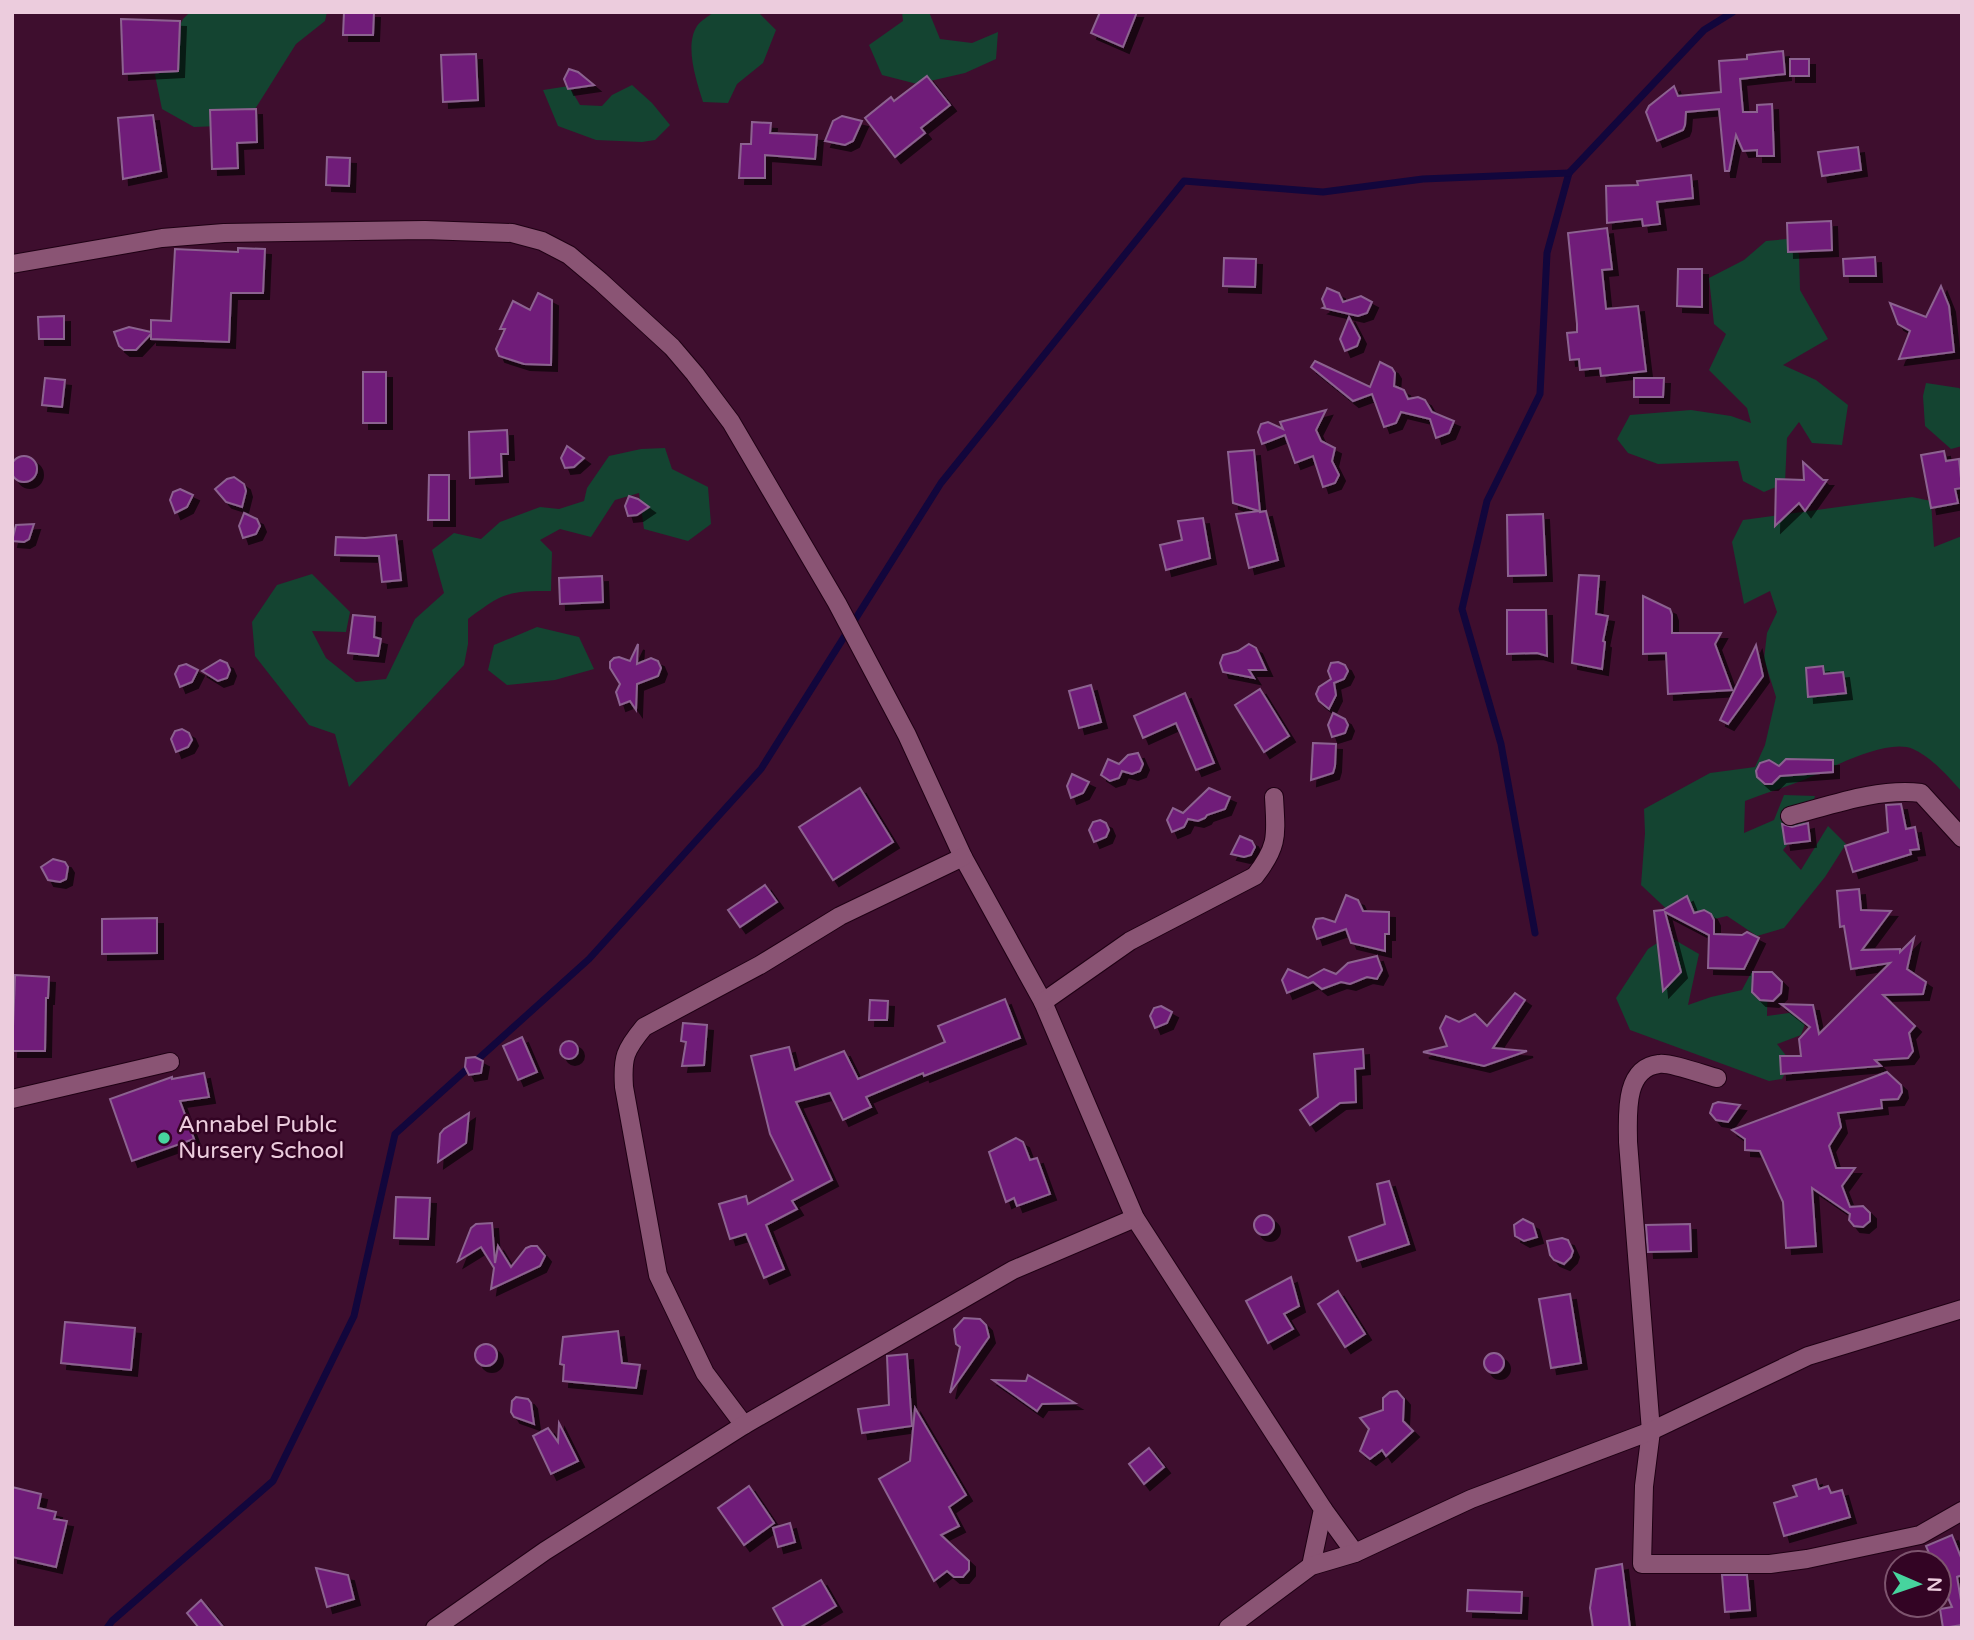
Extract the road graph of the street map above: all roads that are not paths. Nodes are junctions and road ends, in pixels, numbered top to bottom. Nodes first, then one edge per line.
1 (12, 264) edge
2 (1274, 797) dead end
3 (1790, 816) dead end
4 (1962, 838) edge
5 (963, 857) junction
6 (1043, 1002) junction
7 (170, 1062) dead end
8 (1717, 1077) dead end
9 (12, 1099) edge
10 (1135, 1218) junction
11 (1962, 1309) edge
12 (744, 1425) junction
13 (1651, 1431) junction
14 (1323, 1510) junction
15 (1962, 1511) edge
16 (1354, 1553) junction
17 (1311, 1566) junction
18 (435, 1628) edge
19 (1228, 1628) edge

1 - 5 street
2 - 6 street
3 - 4 street
5 - 6 street
5 - 12 street
6 - 10 street
7 - 9 street
8 - 13 street
10 - 12 street
10 - 14 street
11 - 13 street
12 - 18 street
13 - 15 street
13 - 16 street
14 - 16 street
14 - 17 street
16 - 17 street
17 - 19 street

